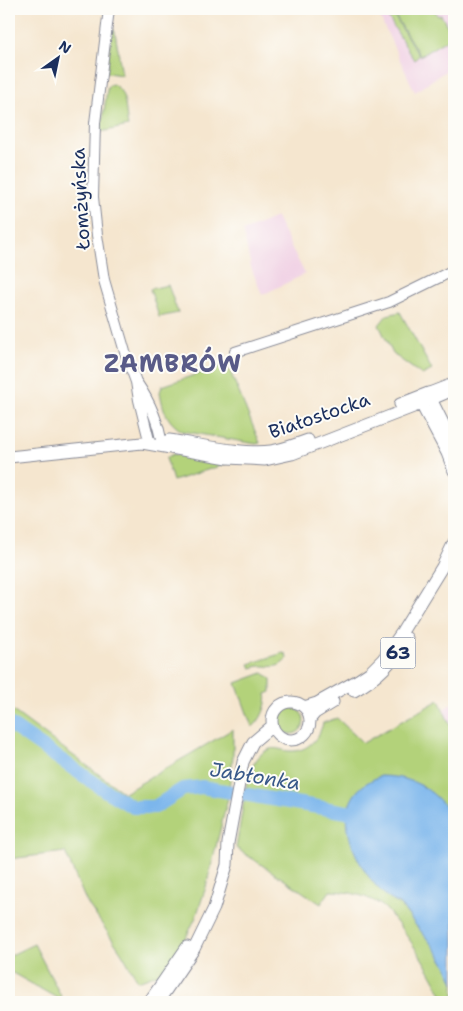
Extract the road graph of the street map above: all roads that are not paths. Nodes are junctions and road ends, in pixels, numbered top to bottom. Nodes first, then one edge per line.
1 (109, 9) edge
2 (454, 270) edge
3 (235, 352) dead end
4 (454, 383) edge
5 (454, 390) edge
6 (427, 399) junction
7 (155, 442) junction
8 (454, 445) edge
9 (9, 457) edge
10 (454, 471) edge
11 (454, 542) edge
12 (454, 558) edge
13 (304, 706) junction
14 (310, 719) junction
15 (275, 731) junction
16 (228, 843) junction
17 (149, 1002) edge
18 (158, 1002) edge

1 - 7 main road, Łomżyńska
2 - 3 main road
4 - 6 main road, Białostocka
5 - 6 main road, Białostocka
6 - 7 main road, Białostocka
6 - 8 main road
6 - 10 main road
7 - 9 main road, Białostocka
11 - 13 main road, 63
12 - 14 main road, 63
13 - 14 main road
13 - 15 main road, 63
14 - 15 main road, 63
15 - 16 main road, 63
16 - 17 main road, 63
16 - 18 main road, 63

